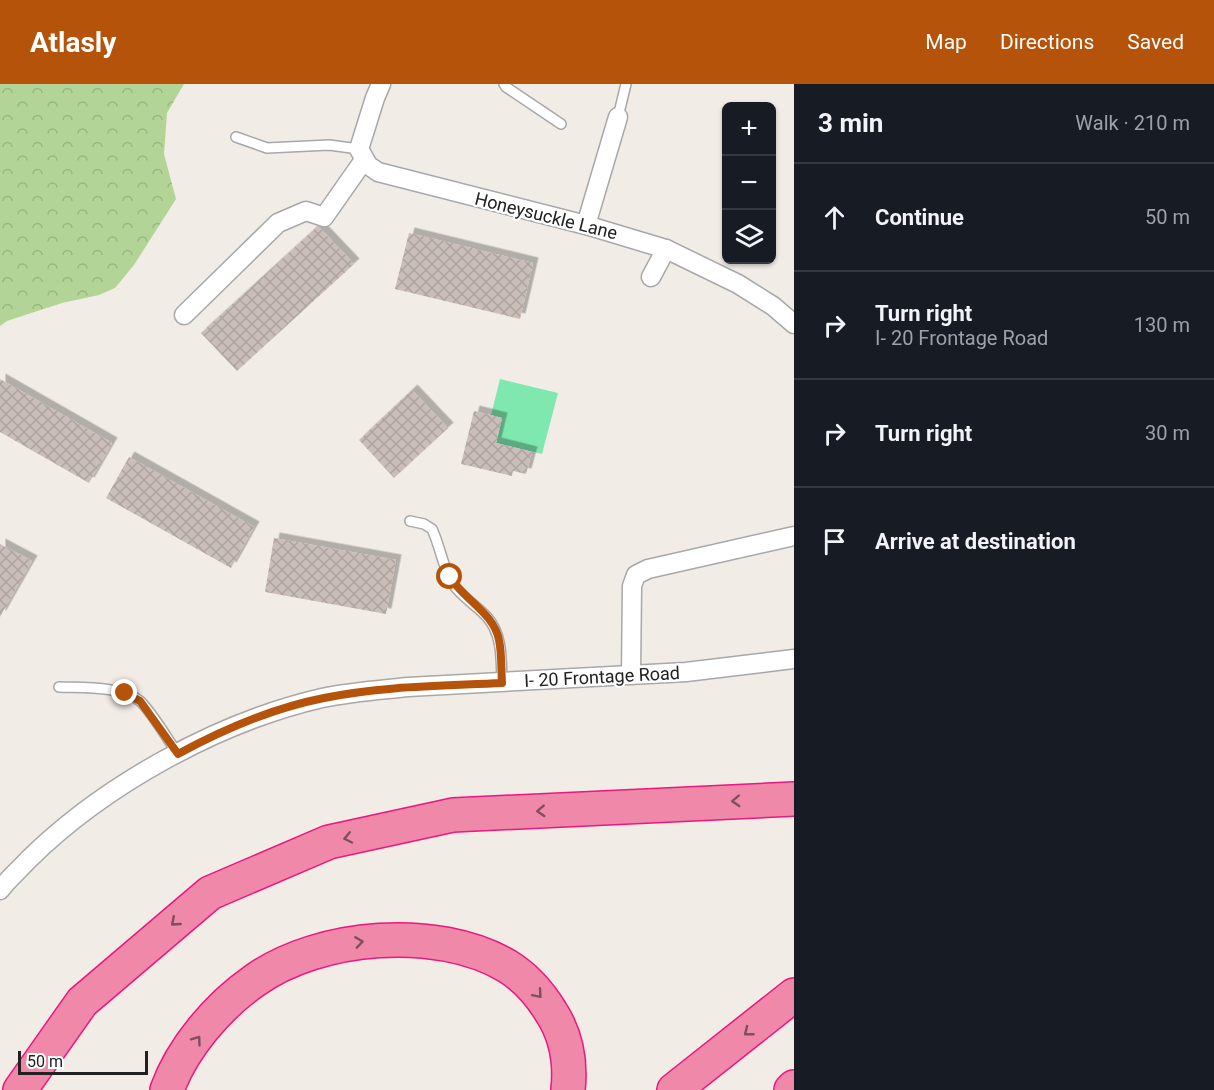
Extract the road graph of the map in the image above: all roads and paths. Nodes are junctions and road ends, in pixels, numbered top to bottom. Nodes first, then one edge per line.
1 (381, 84) edge
2 (504, 84) edge
3 (626, 84) edge
4 (618, 117) joint
5 (561, 124) dead end
6 (236, 137) dead end
7 (362, 155) junction
8 (586, 225) junction
9 (666, 249) junction
10 (651, 277) dead end
11 (184, 315) dead end
12 (794, 324) edge
13 (410, 521) dead end
14 (794, 536) edge
15 (794, 659) edge
16 (631, 675) junction
17 (502, 683) junction
18 (59, 687) dead end
19 (178, 754) junction
20 (794, 799) edge
21 (0, 890) edge
22 (794, 995) edge
23 (20, 1090) edge
24 (167, 1090) edge
25 (568, 1090) edge
26 (674, 1090) edge

1 - 7 street
2 - 5 lane
3 - 4 lane
4 - 8 street
6 - 7 lane
7 - 8 street, Honeysuckle Lane
7 - 11 street
8 - 9 street, Honeysuckle Lane
9 - 10 street
9 - 12 street, Honeysuckle Lane
13 - 17 lane
14 - 16 street
15 - 16 street, I- 20 Frontage Road
16 - 17 street, I- 20 Frontage Road
17 - 19 street, I- 20 Frontage Road
18 - 19 lane
19 - 21 street, I- 20 Frontage Road
20 -> 23 highway
22 -> 26 highway
24 -> 25 highway

